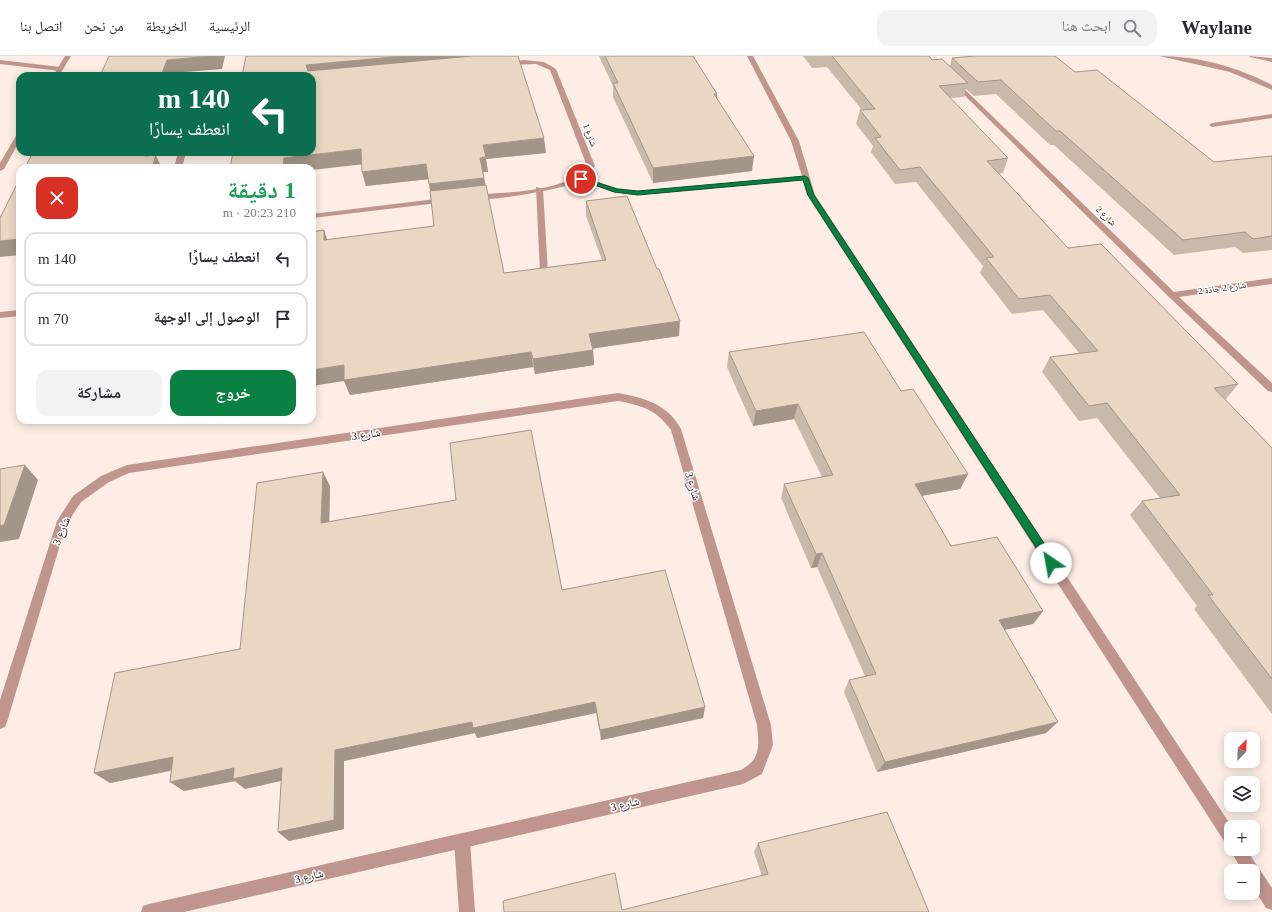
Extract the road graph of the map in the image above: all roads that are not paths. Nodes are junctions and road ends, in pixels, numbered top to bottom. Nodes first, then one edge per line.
1 (68, 56) edge
2 (750, 56) edge
3 (1162, 56) edge
4 (1252, 56) edge
5 (1262, 57) edge
6 (1272, 60) edge
7 (0, 62) edge
8 (496, 64) edge
9 (60, 69) junction
10 (58, 72) edge
11 (950, 78) edge
12 (1272, 88) edge
13 (1272, 116) edge
14 (1212, 125) dead end
15 (16, 141) edge
16 (0, 169) edge
17 (805, 178) junction
18 (581, 179) junction
19 (539, 189) junction
20 (469, 198) edge
21 (453, 199) edge
22 (316, 216) edge
23 (544, 273) edge
24 (1272, 281) edge
25 (1172, 295) junction
26 (16, 313) edge
27 (0, 315) edge
28 (1272, 389) edge
29 (0, 722) edge
30 (1224, 829) edge
31 (462, 841) junction
32 (1260, 884) edge
33 (1272, 902) edge
34 (149, 912) edge
35 (467, 912) edge

1 - 9 street
2 - 17 street
3 - 12 street
4 - 5 street
5 - 6 street
7 - 9 street
8 - 18 street, شارع 1
9 - 10 street
11 - 25 street, شارع 2
13 - 14 street
15 - 16 street
17 - 18 street
17 - 30 street
18 - 19 street
19 - 20 street
19 - 23 street
21 - 22 street
24 - 25 street, شارع 2 جادة 2
25 - 28 street, شارع 2
26 - 27 street
29 - 31 street, شارع 3
31 - 34 street, شارع 3
31 - 35 street
32 - 33 street

